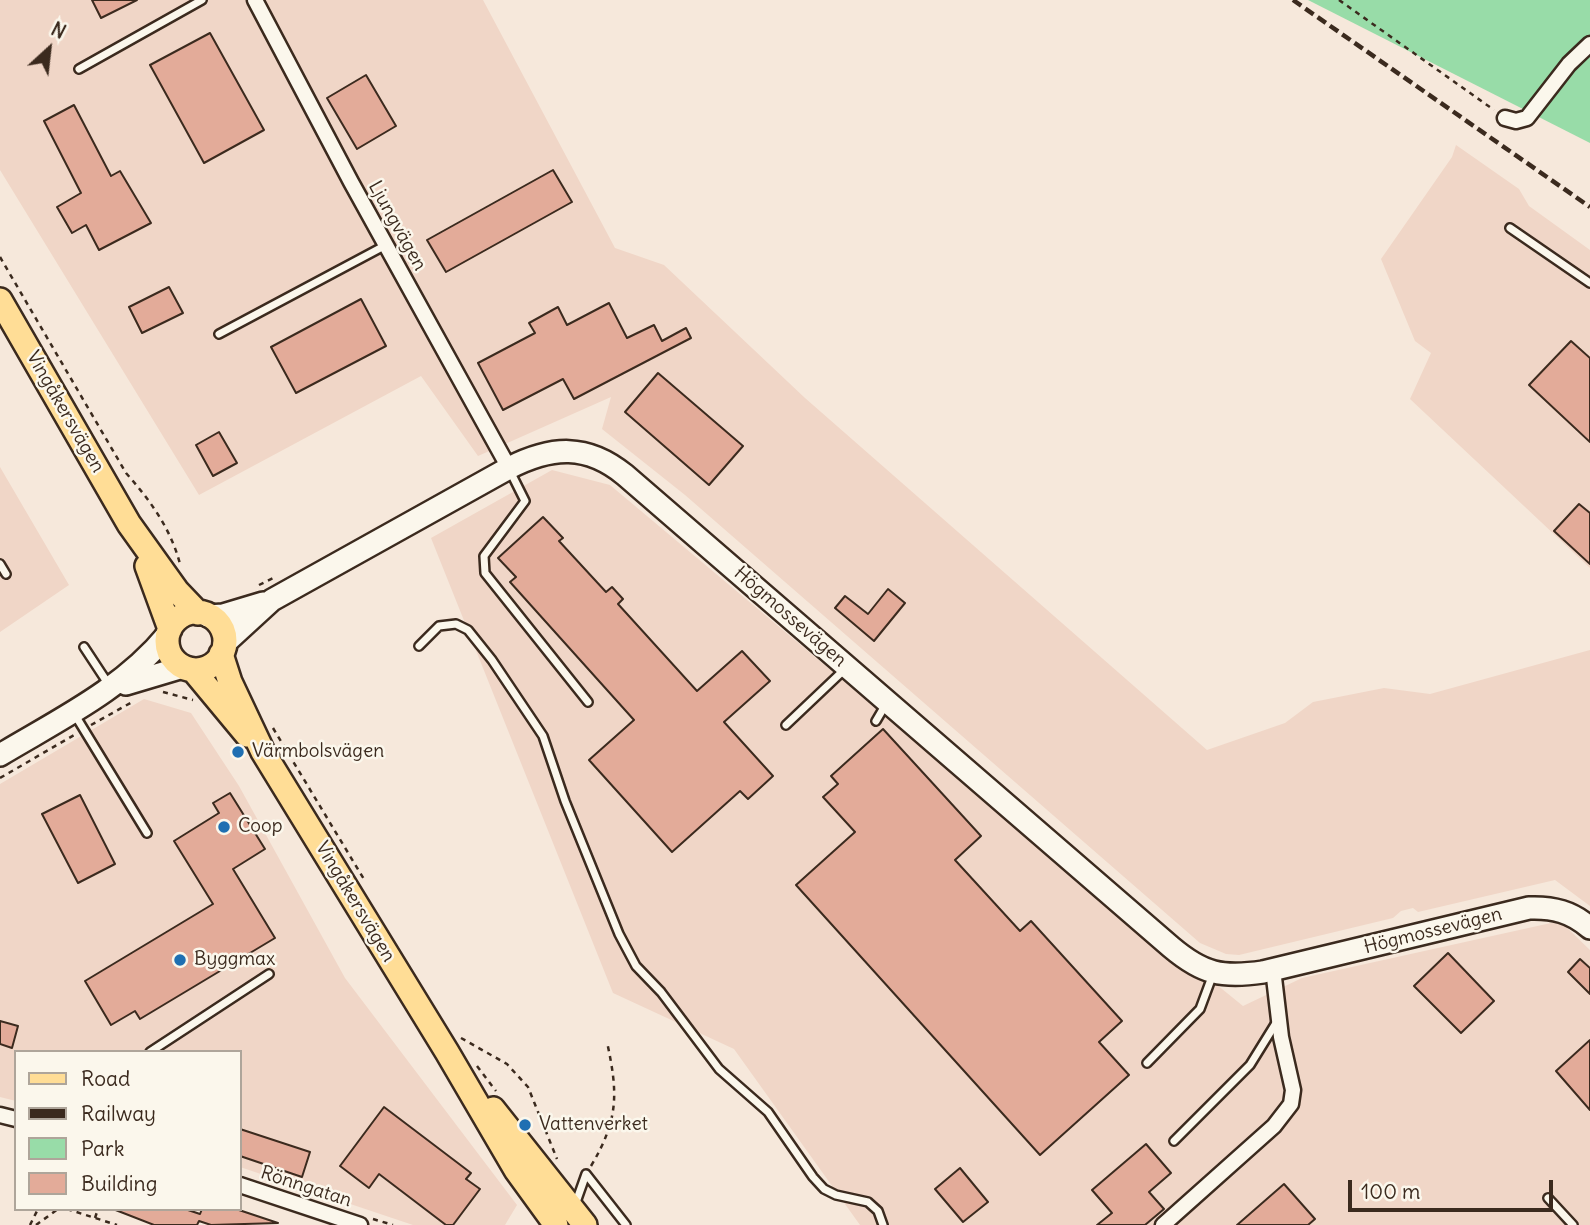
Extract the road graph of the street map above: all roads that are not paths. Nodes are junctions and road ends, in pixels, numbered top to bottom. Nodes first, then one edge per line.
1 (202, 0) edge
2 (256, 0) edge
3 (1590, 44) edge
4 (79, 69) dead end
5 (1505, 118) road end
6 (1510, 228) dead end
7 (386, 245) junction
8 (1590, 283) edge
9 (0, 300) edge
10 (219, 334) dead end
11 (509, 468) junction
12 (129, 524) junction
13 (0, 564) edge
14 (6, 574) dead end
15 (272, 600) junction
16 (203, 614) junction
17 (169, 631) junction
18 (419, 646) dead end
19 (84, 647) dead end
20 (223, 649) junction
21 (848, 666) junction
22 (188, 669) junction
23 (111, 689) junction
24 (887, 700) junction
25 (588, 702) dead end
26 (78, 720) junction
27 (876, 721) dead end
28 (786, 725) dead end
29 (263, 752) junction
30 (0, 755) edge
31 (147, 832) dead end
32 (1590, 928) edge
33 (1273, 969) junction
34 (1213, 973) junction
35 (269, 974) dead end
36 (1279, 1020) junction
37 (451, 1043) junction
38 (153, 1050) edge
39 (1147, 1063) dead end
40 (1174, 1141) dead end
41 (242, 1186) edge
42 (1548, 1198) dead end
43 (583, 1224) edge
44 (360, 1225) edge
45 (556, 1225) edge
46 (626, 1225) edge
47 (883, 1225) edge
48 (1163, 1225) edge
49 (1573, 1225) edge

1 - 4 lane
2 - 7 street, Ljungvägen
3 - 5 street
6 - 8 lane
7 - 10 lane
7 - 11 street, Ljungvägen
9 - 12 main road, Vingåkersvägen
11 - 15 street, Högmossevägen
11 - 21 street, Högmossevägen
11 - 25 lane
12 - 16 main road, Vingåkersvägen
12 - 17 main road, Vingåkersvägen
13 - 14 lane
15 - 16 street, Högmossevägen
15 - 20 street, Högmossevägen
16 - 17 main road
16 - 20 main road, Vingåkersvägen
17 - 22 main road, Vingåkersvägen
17 - 23 street
18 - 47 lane
19 - 23 lane
20 - 22 main road
20 - 29 main road, Vingåkersvägen
21 - 24 street, Högmossevägen
21 - 28 lane
22 - 23 street
22 - 29 main road, Vingåkersvägen
23 - 26 street
24 - 27 lane
24 - 34 street, Högmossevägen
26 - 30 street
26 - 31 lane
29 - 37 main road, Vingåkersvägen
32 - 33 street, Högmossevägen
33 - 34 street, Högmossevägen
33 - 36 street
34 - 39 lane
35 - 38 lane
36 - 40 lane
36 - 48 street
37 - 43 main road, Vingåkersvägen
37 - 45 main road, Vingåkersvägen
41 - 44 street, Rönngatan
42 - 49 lane
43 - 46 lane

